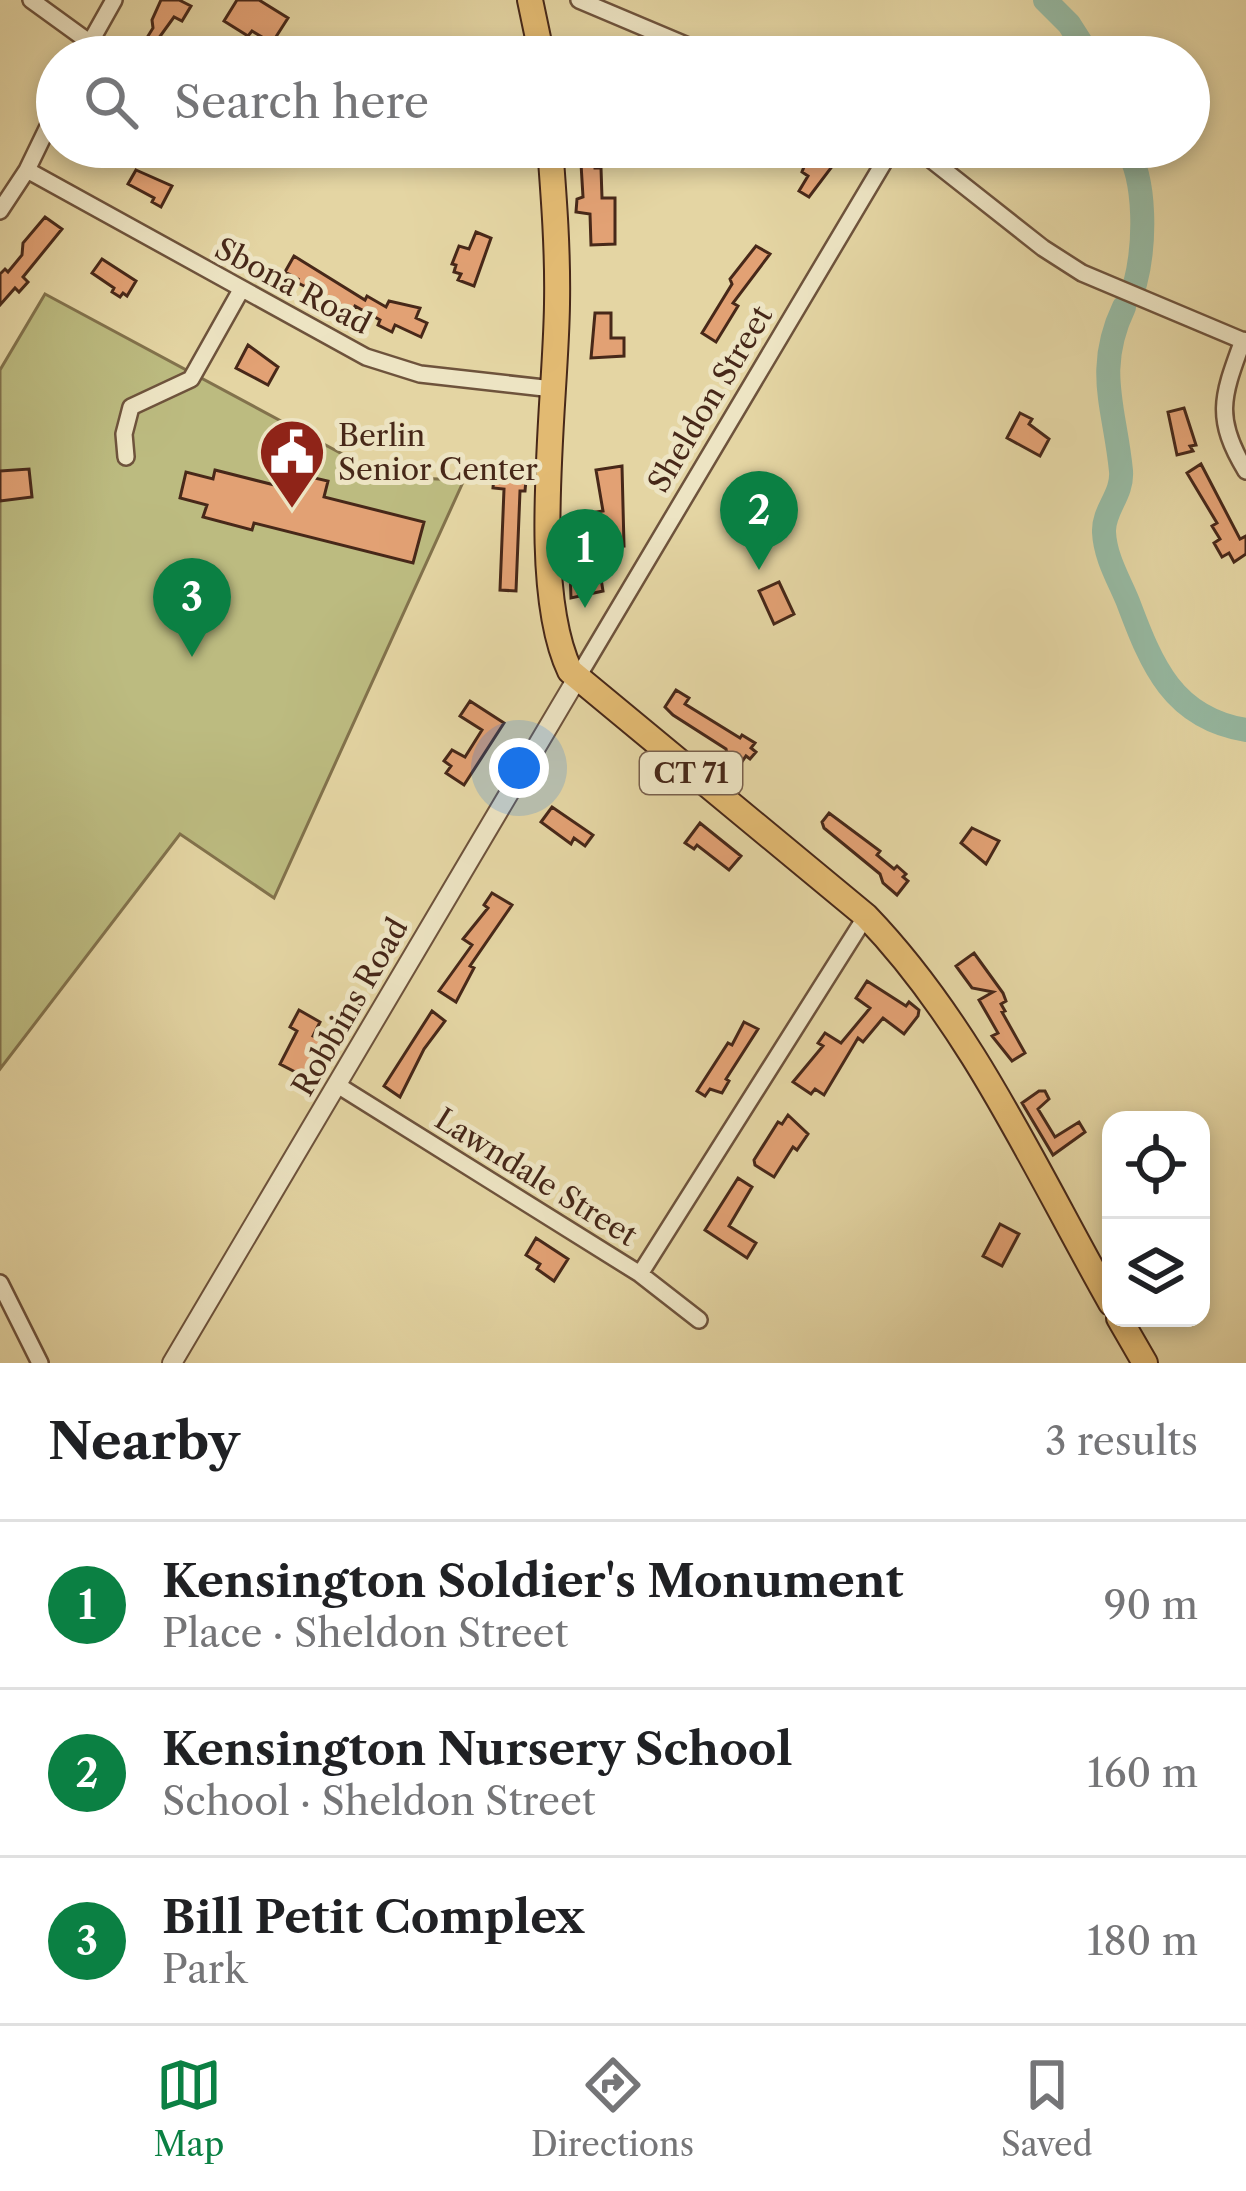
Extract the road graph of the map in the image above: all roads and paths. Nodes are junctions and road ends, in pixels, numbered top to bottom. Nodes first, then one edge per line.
1 (31, 0) edge
2 (114, 0) edge
3 (530, 0) edge
4 (579, 0) edge
5 (70, 36) edge
6 (93, 36) edge
7 (538, 36) edge
8 (664, 36) edge
9 (36, 151) edge
10 (551, 168) edge
11 (881, 168) edge
12 (942, 168) edge
13 (27, 170) junction
14 (0, 211) edge
15 (241, 290) junction
16 (1244, 341) edge
17 (554, 389) junction
18 (126, 457) dead end
19 (1246, 471) edge
20 (576, 680) junction
21 (866, 916) junction
22 (339, 1085) junction
23 (640, 1274) junction
24 (0, 1283) edge
25 (1102, 1287) edge
26 (699, 1320) dead end
27 (1124, 1327) edge
28 (40, 1363) edge
29 (172, 1363) edge
30 (1145, 1363) edge

1 - 5 street
2 - 6 street
3 - 7 main road
4 - 8 street
9 - 13 street
10 - 17 main road
11 - 20 street, Sheldon Street
12 - 16 street
13 - 14 street
13 - 15 street, Sbona Road
15 - 17 street, Sbona Road
15 - 18 street
16 - 19 street
17 - 20 main road
20 - 21 main road, CT 71
20 - 22 street, Robbins Road
21 - 23 street
21 - 25 main road, CT 71
22 - 23 street, Lawndale Street
22 - 29 street, Robbins Road
23 - 26 street, Lawndale Street
24 - 28 street
27 - 30 main road

